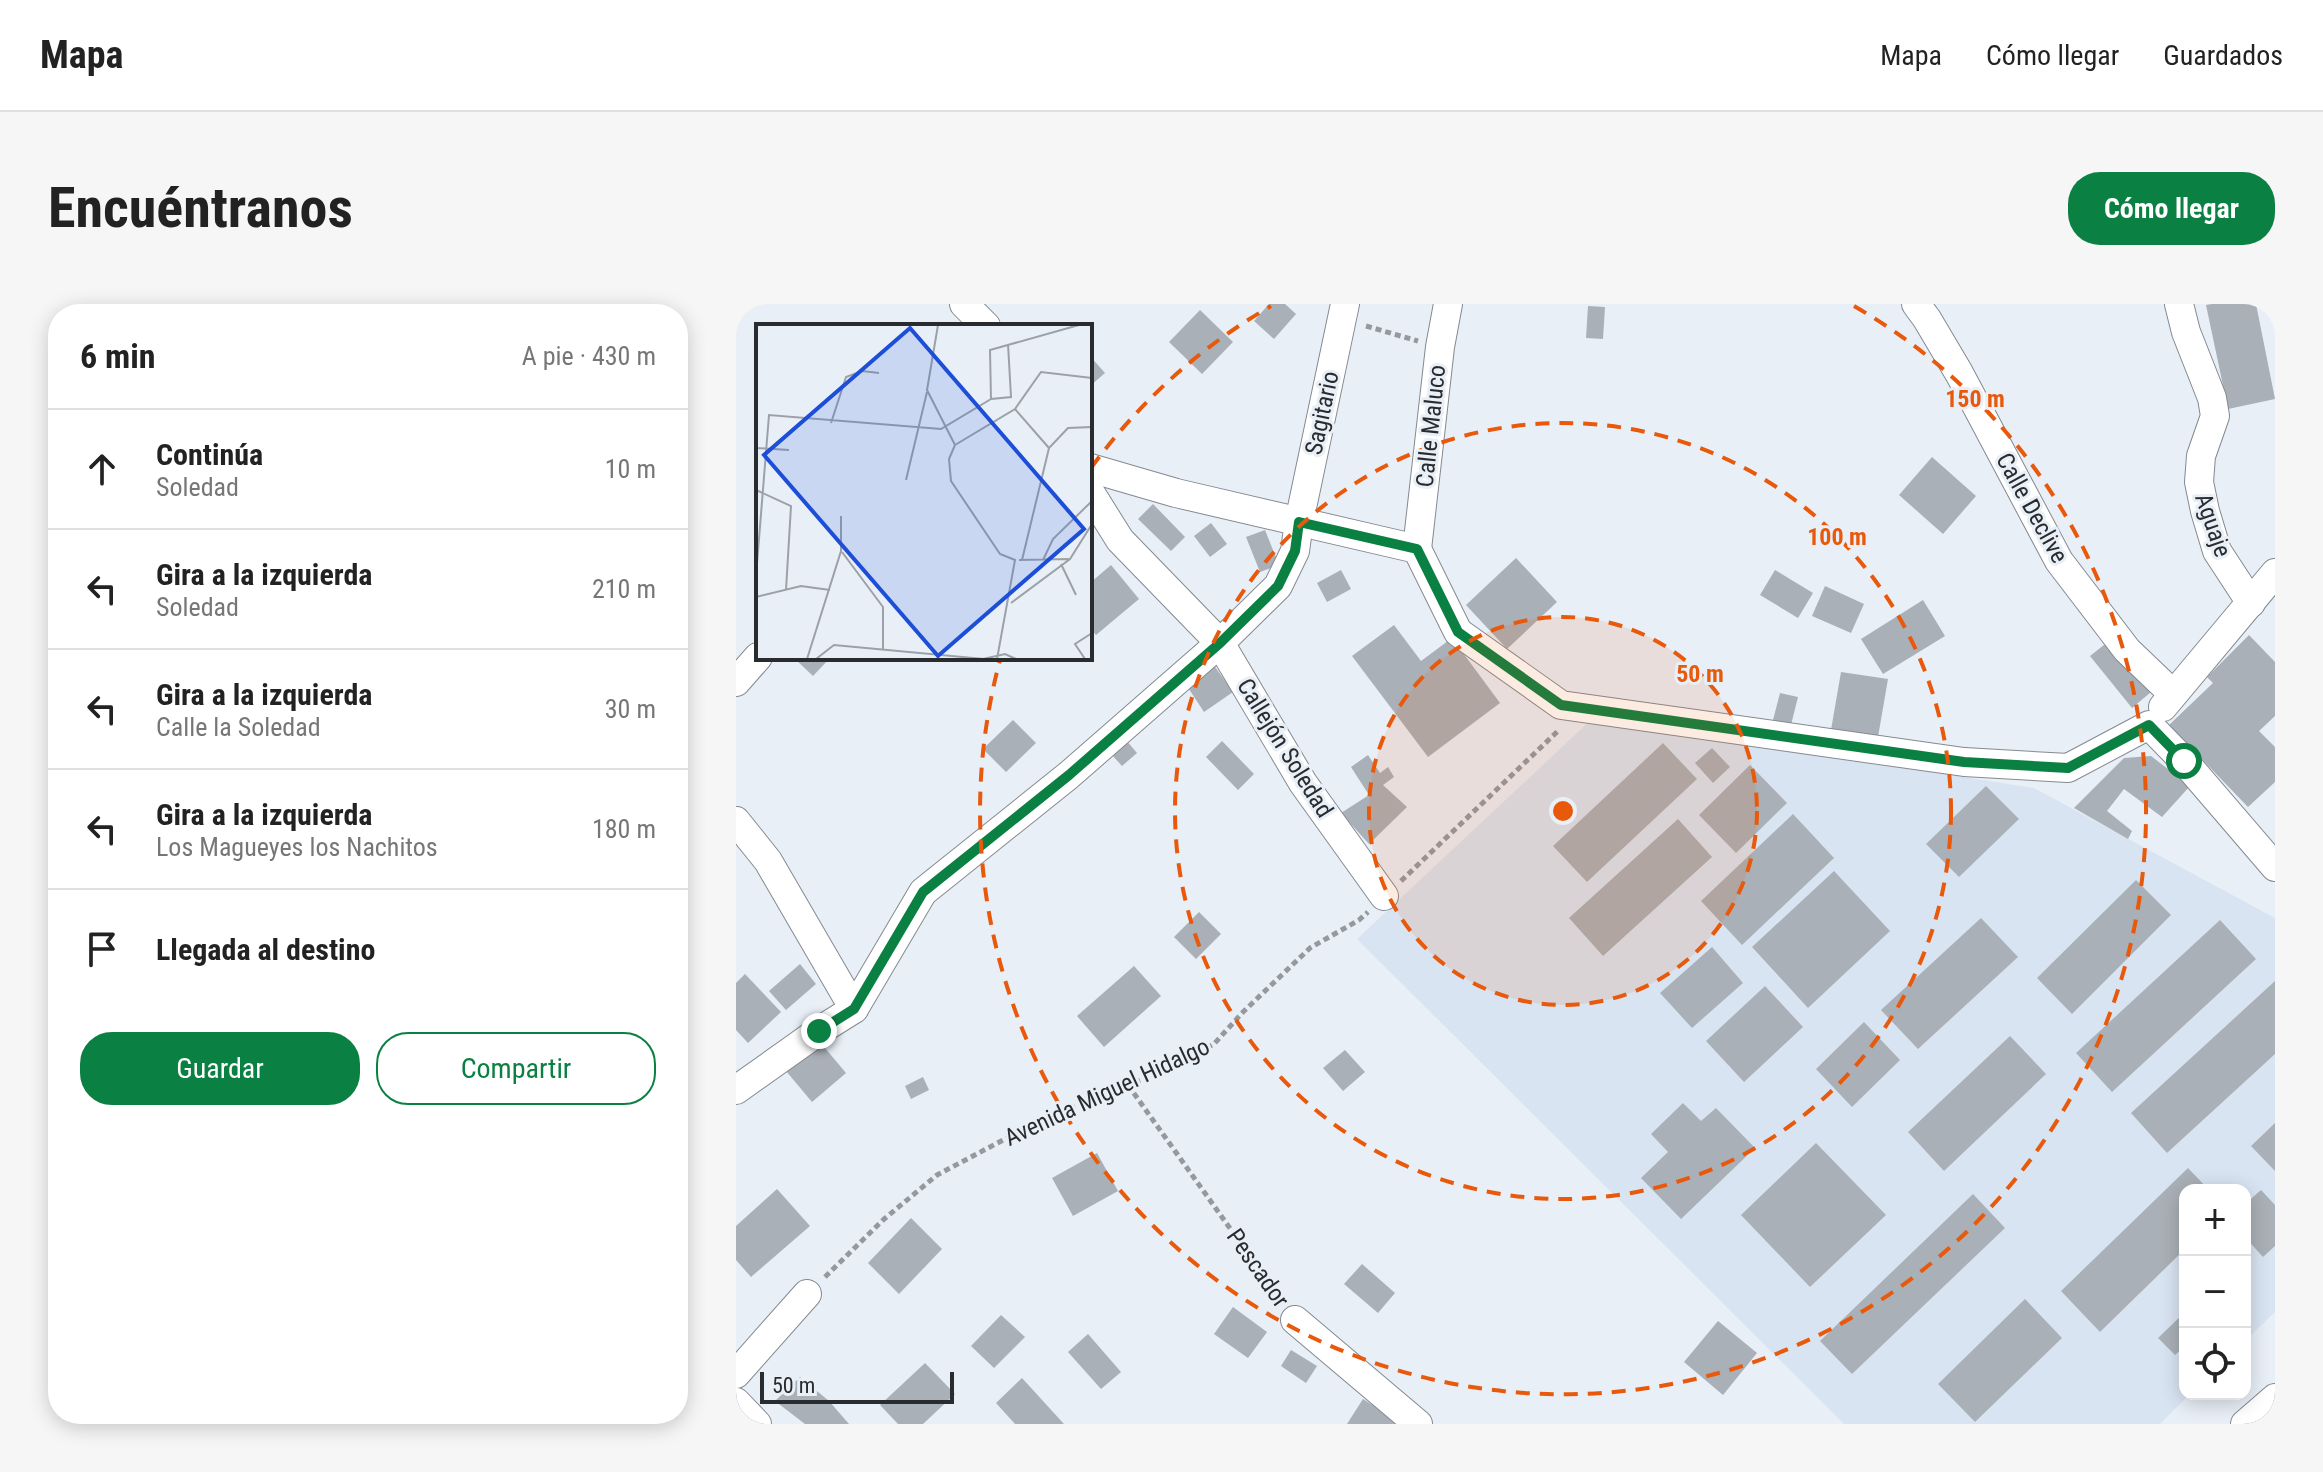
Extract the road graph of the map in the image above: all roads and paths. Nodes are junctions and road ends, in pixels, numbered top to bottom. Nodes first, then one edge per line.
1 (964, 304) edge
2 (1448, 304) edge
3 (1916, 304) edge
4 (2179, 304) edge
5 (1344, 312) edge
6 (984, 324) edge
7 (1440, 347) junction
8 (1092, 469) edge
9 (1092, 495) edge
10 (1299, 522) junction
11 (1417, 549) junction
12 (2275, 573) edge
13 (2251, 603) junction
14 (1220, 643) junction
15 (756, 659) edge
16 (736, 682) edge
17 (2173, 694) junction
18 (1582, 707) junction
19 (2149, 725) junction
20 (736, 821) edge
21 (2275, 867) edge
22 (1384, 896) junction
23 (854, 1009) junction
24 (1128, 1085) junction
25 (736, 1090) edge
26 (807, 1294) joint
27 (1295, 1320) joint
28 (736, 1374) edge
29 (2275, 1398) edge
30 (736, 1402) edge
31 (757, 1424) edge
32 (1418, 1424) edge
33 (2245, 1424) edge

1 - 6 street
2 - 7 street, Calle Maluco
3 - 17 street, Calle Declive
4 - 13 street, Aguaje
5 - 7 path
5 - 10 street, Sagitario
7 - 11 street, Calle Maluco
8 - 10 street
9 - 14 street, Callejón Soledad
10 - 11 street
10 - 14 street, Sagitario
11 - 18 street
12 - 13 street
13 - 17 street
14 - 22 street, Callejón Soledad
14 - 23 street, Sagitario
15 - 16 street
17 - 19 street
18 - 19 street
18 - 22 path, Avenida Miguel Hidalgo
19 - 21 street
20 - 23 street
22 - 24 path, Avenida Miguel Hidalgo
23 - 25 street
24 - 26 path, Avenida Miguel Hidalgo
24 - 27 path, Pescador
26 - 28 street
27 - 32 street, Pescador
29 - 33 street
30 - 31 street

